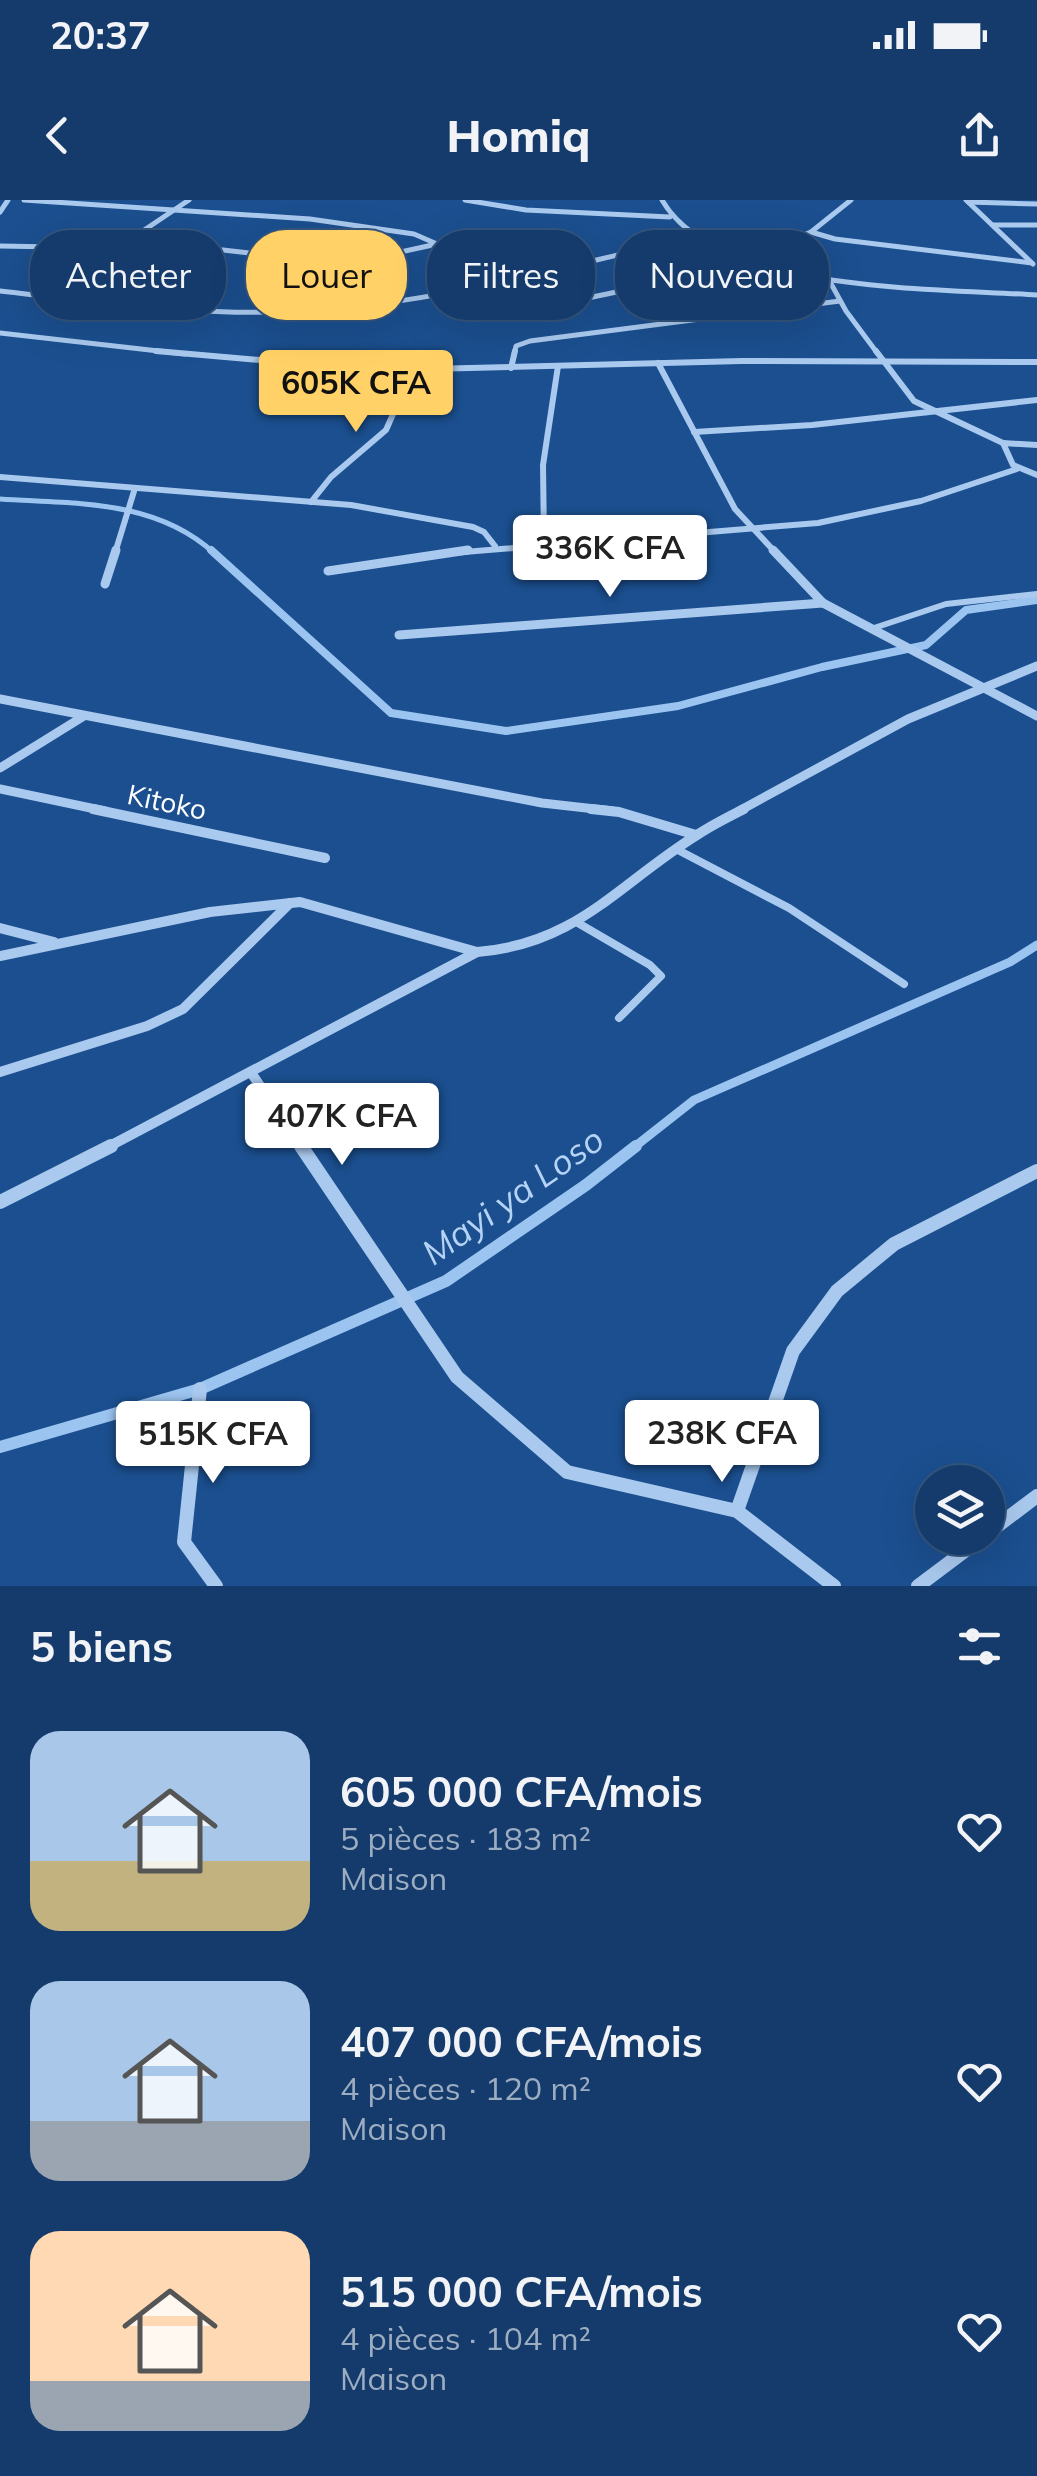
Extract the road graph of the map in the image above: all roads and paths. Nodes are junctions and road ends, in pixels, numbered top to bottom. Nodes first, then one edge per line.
1 (8, 200) edge
2 (24, 200) edge
3 (188, 200) edge
4 (465, 200) edge
5 (662, 200) edge
6 (851, 200) edge
7 (967, 201) edge
8 (1037, 204) edge
9 (176, 211) junction
10 (0, 212) edge
11 (670, 218) junction
12 (992, 225) junction
13 (1037, 225) edge
14 (145, 230) edge
15 (393, 230) edge
16 (688, 230) edge
17 (814, 230) edge
18 (407, 233) edge
19 (829, 236) edge
20 (0, 246) edge
21 (30, 246) edge
22 (407, 251) edge
23 (1033, 262) edge
24 (829, 280) edge
25 (829, 282) edge
26 (0, 291) edge
27 (427, 294) edge
28 (1037, 296) edge
29 (840, 302) junction
30 (0, 333) edge
31 (884, 362) junction
32 (1037, 362) edge
33 (658, 363) junction
34 (558, 366) junction
35 (511, 368) junction
36 (413, 369) junction
37 (1037, 400) edge
38 (930, 411) junction
39 (694, 432) junction
40 (1003, 444) junction
41 (1037, 446) edge
42 (1016, 468) junction
43 (1037, 475) edge
44 (0, 477) edge
45 (134, 488) junction
46 (311, 502) junction
47 (754, 531) junction
48 (544, 543) junction
49 (495, 546) junction
50 (328, 571) dead end
51 (105, 584) dead end
52 (1037, 594) edge
53 (823, 603) junction
54 (870, 629) junction
55 (399, 635) dead end
56 (1037, 666) edge
57 (982, 690) junction
58 (0, 699) edge
59 (84, 716) junction
60 (1037, 716) edge
61 (0, 768) edge
62 (0, 789) edge
63 (696, 834) junction
64 (676, 850) junction
65 (325, 858) dead end
66 (290, 903) junction
67 (578, 923) junction
68 (0, 928) edge
69 (54, 943) junction
70 (477, 952) junction
71 (0, 956) edge
72 (904, 984) dead end
73 (619, 1018) dead end
74 (0, 1072) edge
75 (252, 1074) junction
76 (1037, 1171) edge
77 (0, 1202) edge
78 (200, 1389) dead end
79 (1037, 1496) edge
80 (736, 1511) junction
81 (1005, 1520) edge
82 (959, 1555) edge
83 (216, 1586) edge
84 (834, 1586) edge
85 (918, 1586) edge

1 - 10 street
2 - 9 street
3 - 9 street
4 - 11 street
5 - 11 street
6 - 17 street
7 - 8 street
7 - 12 street
9 - 14 street
9 - 15 street
11 - 16 street
12 - 13 street
12 - 23 street
18 - 22 street
19 - 23 street
20 - 21 street
24 - 28 street
25 - 29 street
26 - 27 street
29 - 31 street
29 - 35 street
30 - 36 street
31 - 32 street
31 - 33 street
31 - 38 street
33 - 34 street
33 - 39 street
34 - 35 street
34 - 48 street
35 - 36 street
36 - 46 street
37 - 38 street
38 - 39 street
38 - 40 street
39 - 47 street
40 - 41 street
40 - 42 street
42 - 43 street
42 - 47 street
44 - 45 street
45 - 46 street
45 - 51 street
46 - 49 street
47 - 48 street
47 - 53 street
48 - 49 street
49 - 50 street
52 - 54 lane
53 - 54 street
53 - 55 street
54 - 57 street
56 - 57 street
57 - 60 street
57 - 63 street
58 - 59 street
59 - 61 street
59 - 63 street
62 - 65 street, Kitoko
63 - 64 street
64 - 67 street
64 - 72 lane
66 - 69 street
66 - 70 street
66 - 74 street
67 - 70 street
67 - 73 lane
68 - 69 street
69 - 71 street
70 - 75 street
75 - 77 street
75 - 80 street
76 - 80 street
78 - 83 street
79 - 81 street
80 - 84 street
82 - 85 street

